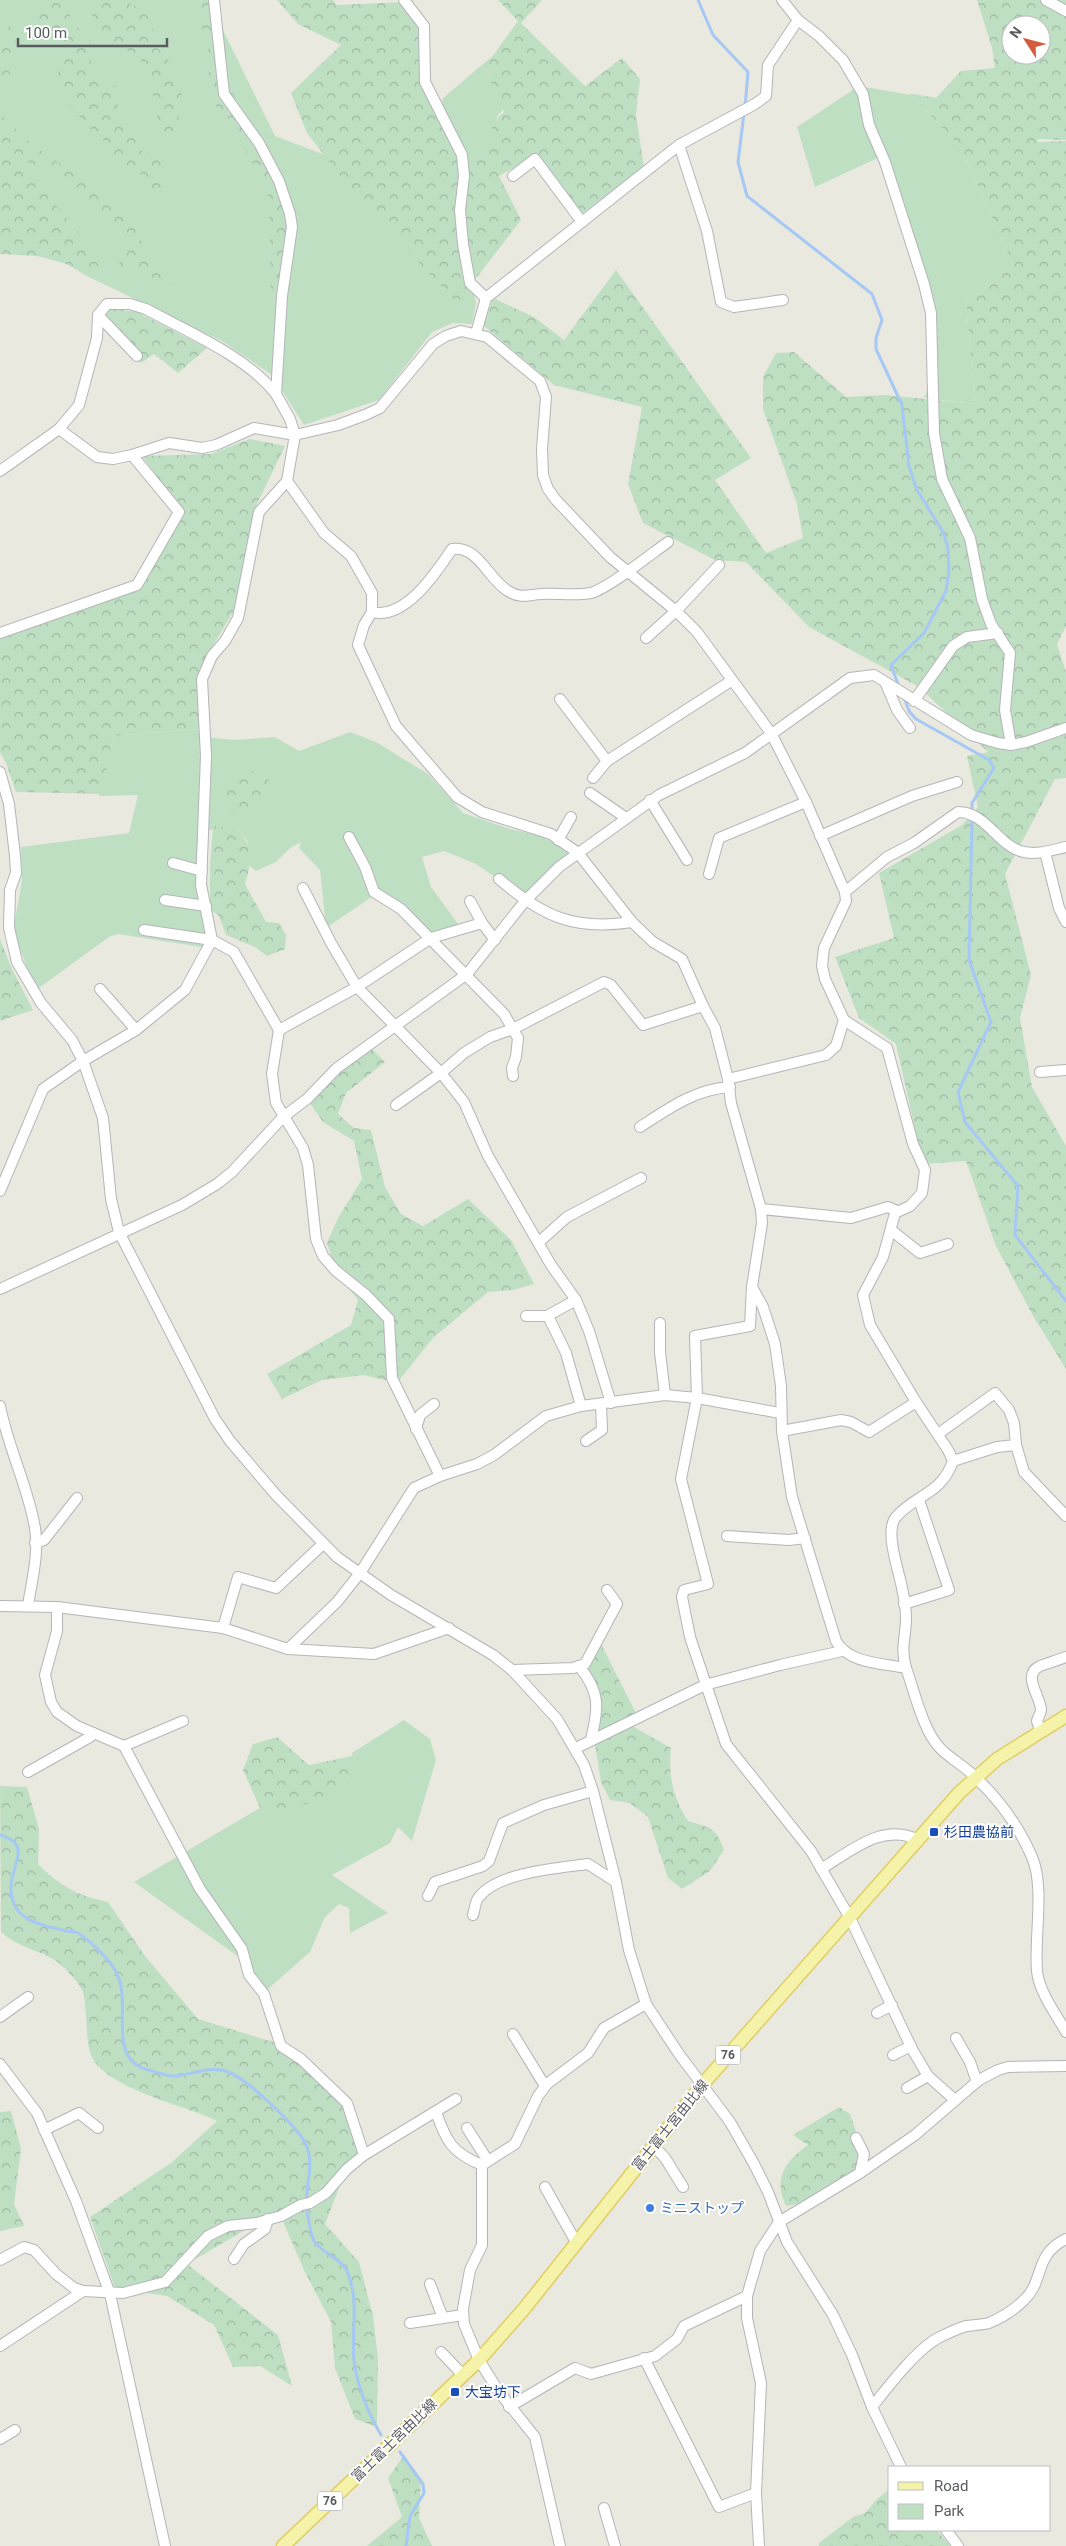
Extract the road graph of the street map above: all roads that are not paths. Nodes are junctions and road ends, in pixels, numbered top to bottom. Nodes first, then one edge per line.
1 (214, 0) edge
2 (404, 0) edge
3 (782, 0) edge
4 (1046, 0) edge
5 (1066, 11) edge
6 (798, 20) junction
7 (680, 145) junction
8 (513, 176) dead end
9 (582, 222) junction
10 (486, 298) junction
11 (782, 300) dead end
12 (98, 315) junction
13 (476, 333) junction
14 (137, 356) dead end
15 (276, 394) junction
16 (59, 429) junction
17 (295, 435) junction
18 (132, 455) junction
19 (0, 471) edge
20 (288, 481) junction
21 (668, 542) dead end
22 (719, 565) dead end
23 (627, 572) junction
24 (676, 610) junction
25 (372, 612) junction
26 (0, 633) edge
27 (998, 633) junction
28 (646, 638) dead end
29 (731, 681) junction
30 (890, 686) junction
31 (560, 699) dead end
32 (912, 699) junction
33 (910, 728) dead end
34 (1066, 728) edge
35 (770, 733) junction
36 (1011, 745) junction
37 (607, 761) junction
38 (0, 772) edge
39 (593, 778) dead end
40 (957, 782) dead end
41 (590, 793) dead end
42 (650, 800) junction
43 (806, 802) junction
44 (571, 817) dead end
45 (626, 818) junction
46 (820, 836) junction
47 (349, 837) dead end
48 (558, 840) junction
49 (1066, 847) edge
50 (1045, 852) junction
51 (578, 853) junction
52 (687, 860) dead end
53 (173, 863) dead end
54 (202, 871) junction
55 (709, 874) dead end
56 (499, 879) dead end
57 (303, 888) dead end
58 (845, 892) junction
59 (165, 900) dead end
60 (470, 901) dead end
61 (525, 901) junction
62 (206, 906) junction
63 (632, 922) junction
64 (1066, 922) edge
65 (482, 923) junction
66 (144, 930) dead end
67 (431, 938) junction
68 (212, 940) junction
69 (495, 940) junction
70 (467, 974) junction
71 (357, 987) junction
72 (100, 989) dead end
73 (702, 1006) junction
74 (844, 1020) junction
75 (393, 1025) junction
76 (513, 1029) junction
77 (136, 1030) junction
78 (279, 1030) junction
79 (83, 1061) junction
80 (1066, 1070) edge
81 (1040, 1072) dead end
82 (441, 1073) junction
83 (513, 1076) dead end
84 (729, 1083) junction
85 (396, 1105) dead end
86 (283, 1117) junction
87 (640, 1127) dead end
88 (641, 1178) dead end
89 (0, 1191) edge
90 (761, 1209) junction
91 (895, 1213) junction
92 (891, 1230) junction
93 (120, 1232) junction
94 (539, 1242) junction
95 (948, 1244) dead end
96 (752, 1287) junction
97 (0, 1289) edge
98 (576, 1300) junction
99 (526, 1316) dead end
100 (548, 1316) junction
101 (660, 1322) dead end
102 (665, 1395) junction
103 (697, 1398) junction
104 (916, 1402) junction
105 (434, 1404) dead end
106 (606, 1404) junction
107 (0, 1406) edge
108 (581, 1406) junction
109 (780, 1413) junction
110 (416, 1429) junction
111 (782, 1431) junction
112 (938, 1434) junction
113 (586, 1441) dead end
114 (1016, 1445) junction
115 (953, 1461) junction
116 (440, 1476) junction
117 (76, 1498) dead end
118 (919, 1500) junction
119 (1066, 1516) edge
120 (727, 1536) dead end
121 (805, 1538) junction
122 (35, 1543) junction
123 (322, 1544) junction
124 (360, 1573) junction
125 (607, 1590) dead end
126 (904, 1604) junction
127 (28, 1605) junction
128 (0, 1606) edge
129 (57, 1607) junction
130 (223, 1628) junction
131 (449, 1628) junction
132 (288, 1649) junction
133 (842, 1651) junction
134 (1066, 1657) edge
135 (579, 1666) junction
136 (906, 1668) junction
137 (512, 1670) junction
138 (705, 1685) junction
139 (1066, 1716) edge
140 (183, 1722) dead end
141 (1040, 1730) junction
142 (93, 1733) junction
143 (591, 1739) junction
144 (124, 1746) junction
145 (576, 1748) junction
146 (28, 1772) dead end
147 (975, 1776) junction
148 (593, 1791) junction
149 (918, 1840) junction
150 (821, 1869) junction
151 (616, 1882) junction
152 (428, 1896) dead end
153 (473, 1915) dead end
154 (850, 1918) junction
155 (28, 1997) dead end
156 (646, 2004) junction
157 (892, 2006) junction
158 (877, 2013) dead end
159 (0, 2017) edge
160 (1066, 2032) edge
161 (513, 2034) dead end
162 (956, 2038) dead end
163 (911, 2046) junction
164 (893, 2056) dead end
165 (0, 2064) edge
166 (1066, 2066) edge
167 (928, 2076) junction
168 (977, 2082) junction
169 (702, 2085) junction
170 (545, 2086) junction
171 (908, 2088) dead end
172 (456, 2100) dead end
173 (955, 2100) junction
174 (436, 2112) junction
175 (98, 2128) dead end
176 (467, 2128) dead end
177 (44, 2130) junction
178 (856, 2138) dead end
179 (653, 2144) junction
180 (364, 2155) junction
181 (485, 2164) junction
182 (860, 2173) junction
183 (545, 2187) dead end
184 (683, 2187) dead end
185 (268, 2219) junction
186 (779, 2222) junction
187 (1066, 2239) edge
188 (576, 2242) junction
189 (0, 2260) edge
190 (234, 2260) dead end
191 (430, 2284) dead end
192 (83, 2291) junction
193 (110, 2294) junction
194 (747, 2296) junction
195 (463, 2315) junction
196 (443, 2318) junction
197 (410, 2323) dead end
198 (0, 2346) edge
199 (441, 2352) dead end
200 (644, 2358) junction
201 (479, 2360) junction
202 (463, 2375) junction
203 (510, 2407) junction
204 (872, 2408) junction
205 (15, 2430) dead end
206 (0, 2440) edge
207 (901, 2466) edge
208 (756, 2493) junction
209 (604, 2508) dead end
210 (947, 2531) edge
211 (165, 2546) edge
212 (283, 2546) edge
213 (560, 2546) edge
214 (615, 2546) edge
215 (759, 2546) edge
216 (958, 2546) edge

1 - 15 street
2 - 10 street
3 - 6 street
4 - 5 street
6 - 7 street
6 - 27 street
7 - 9 street
7 - 11 street
8 - 9 street
9 - 10 street
10 - 13 street
12 - 14 street
12 - 15 street
12 - 16 street
13 - 17 street
13 - 23 street
15 - 17 street
16 - 18 street
16 - 19 street
17 - 18 street
17 - 20 street
18 - 26 street
20 - 25 street
20 - 54 street
21 - 23 street
22 - 24 street
23 - 24 street
23 - 25 street
24 - 28 street
24 - 29 street
25 - 48 street
27 - 32 street
27 - 36 street
29 - 35 street
29 - 37 street
30 - 32 street
30 - 33 street
30 - 35 street
31 - 37 street
32 - 36 street
34 - 36 street
35 - 42 street
35 - 43 street
37 - 39 street
38 - 79 street
40 - 46 street
41 - 45 street
42 - 45 street
42 - 52 street
43 - 46 street
43 - 55 street
44 - 48 street
45 - 51 street
46 - 58 street
47 - 67 street
48 - 51 street
49 - 50 street
50 - 58 street
50 - 64 street
51 - 61 street
51 - 63 street
53 - 54 street
54 - 62 street
56 - 61 street
57 - 71 street
58 - 74 street
59 - 62 street
60 - 65 street
61 - 63 street
61 - 69 street
62 - 68 street
63 - 73 street
65 - 67 street
65 - 69 street
66 - 68 street
67 - 70 street
67 - 71 street
68 - 77 street
68 - 78 street
69 - 70 street
70 - 75 street
70 - 76 street
71 - 75 street
71 - 78 street
72 - 77 street
73 - 76 street
73 - 84 street
74 - 84 street
74 - 91 street
75 - 82 street
75 - 86 street
76 - 82 street
76 - 83 street
77 - 79 street
78 - 86 street
79 - 89 street
79 - 93 street
80 - 81 street
82 - 85 street
82 - 94 street
84 - 87 street
84 - 90 street
86 - 93 street
86 - 110 street
88 - 94 street
90 - 91 street
90 - 96 street
91 - 92 street
92 - 95 street
92 - 104 street
93 - 97 street
93 - 123 street
94 - 98 street
96 - 103 street
96 - 109 street
98 - 100 street
98 - 106 street
99 - 100 street
100 - 108 street
101 - 102 street
102 - 103 street
102 - 106 street
103 - 109 street
103 - 138 street
104 - 111 street
104 - 112 street
105 - 110 street
106 - 108 street
106 - 113 street
107 - 122 street
108 - 116 street
109 - 111 street
110 - 116 street
111 - 121 street
112 - 114 street
112 - 115 street
114 - 115 street
114 - 119 street
115 - 118 street
116 - 124 street
117 - 122 street
118 - 126 street
118 - 126 street
120 - 121 street
121 - 133 street
122 - 127 street
123 - 124 street
123 - 130 street
124 - 131 street
124 - 132 street
125 - 135 street
126 - 136 street
127 - 128 street
127 - 129 street
129 - 130 street
129 - 142 street
130 - 132 street
131 - 132 street
131 - 137 street
133 - 136 street
133 - 138 street
134 - 141 street
135 - 137 street
135 - 143 street
136 - 147 street
137 - 145 street
138 - 143 street
138 - 150 street
139 - 141 main road, 富士富士宮由比線 / 76
140 - 144 street
141 - 147 main road, 富士富士宮由比線 / 76
142 - 144 street
142 - 146 street
143 - 145 street
144 - 180 street
145 - 148 street
147 - 149 main road, 富士富士宮由比線 / 76
147 - 160 street
148 - 151 street
148 - 152 street
149 - 150 street
149 - 154 main road, 富士富士宮由比線 / 76
150 - 154 street
151 - 153 street
151 - 156 street
154 - 157 street
154 - 169 main road, 富士富士宮由比線 / 76
155 - 159 street
156 - 169 street
156 - 170 street
157 - 158 street
157 - 163 street
161 - 170 street
162 - 168 street
163 - 164 street
163 - 167 street
165 - 177 street
166 - 168 street
167 - 171 street
167 - 173 street
168 - 173 street
169 - 179 main road, 富士富士宮由比線 / 76
169 - 186 street
170 - 181 street
172 - 174 street
173 - 182 street
174 - 180 street
174 - 181 street
175 - 177 street
176 - 181 street
177 - 193 street
178 - 182 street
179 - 184 street
179 - 188 main road, 富士富士宮由比線 / 76
180 - 185 street
181 - 195 street
182 - 186 street
183 - 188 street
185 - 190 street
185 - 193 street
186 - 194 street
186 - 204 street
187 - 204 street
188 - 201 main road, 富士富士宮由比線 / 76
189 - 192 street
191 - 196 street
192 - 193 street
192 - 198 street
193 - 211 street
194 - 200 street
194 - 208 street
195 - 196 street
195 - 201 street
196 - 197 street
199 - 202 street
200 - 203 street
200 - 208 street
201 - 202 main road, 富士富士宮由比線 / 76
201 - 203 street
202 - 212 main road, 富士富士宮由比線 / 76
203 - 213 street
204 - 207 street
205 - 206 street
208 - 215 street
209 - 214 street
210 - 216 street

